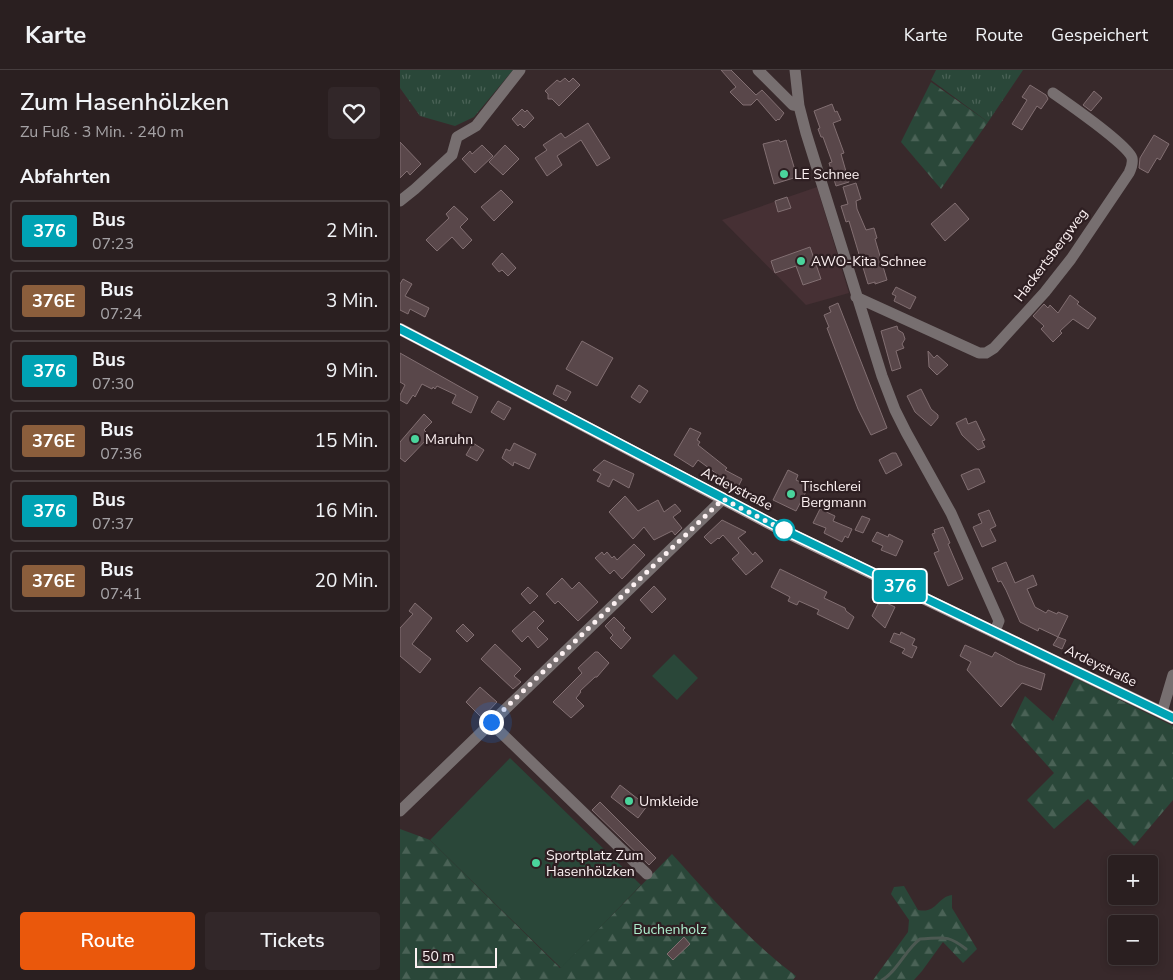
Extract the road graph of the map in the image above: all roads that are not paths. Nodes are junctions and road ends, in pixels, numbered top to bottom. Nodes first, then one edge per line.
1 (520, 70) edge
2 (758, 70) edge
3 (794, 70) edge
4 (1053, 92) dead end
5 (799, 106) junction
6 (400, 201) edge
7 (856, 297) junction
8 (400, 329) edge
9 (723, 499) junction
10 (995, 631) junction
11 (1173, 676) edge
12 (1168, 715) edge
13 (491, 722) junction
14 (400, 811) edge
15 (647, 874) dead end

1 - 6 street
2 - 5 street
3 - 5 street
4 - 7 street, Hackertsbergweg
5 - 7 street
7 - 10 street
8 - 9 main road, Ardeystraße
9 - 10 main road, Ardeystraße
9 - 13 street
10 - 12 main road, Ardeystraße
11 - 12 street
13 - 14 street
13 - 15 street

